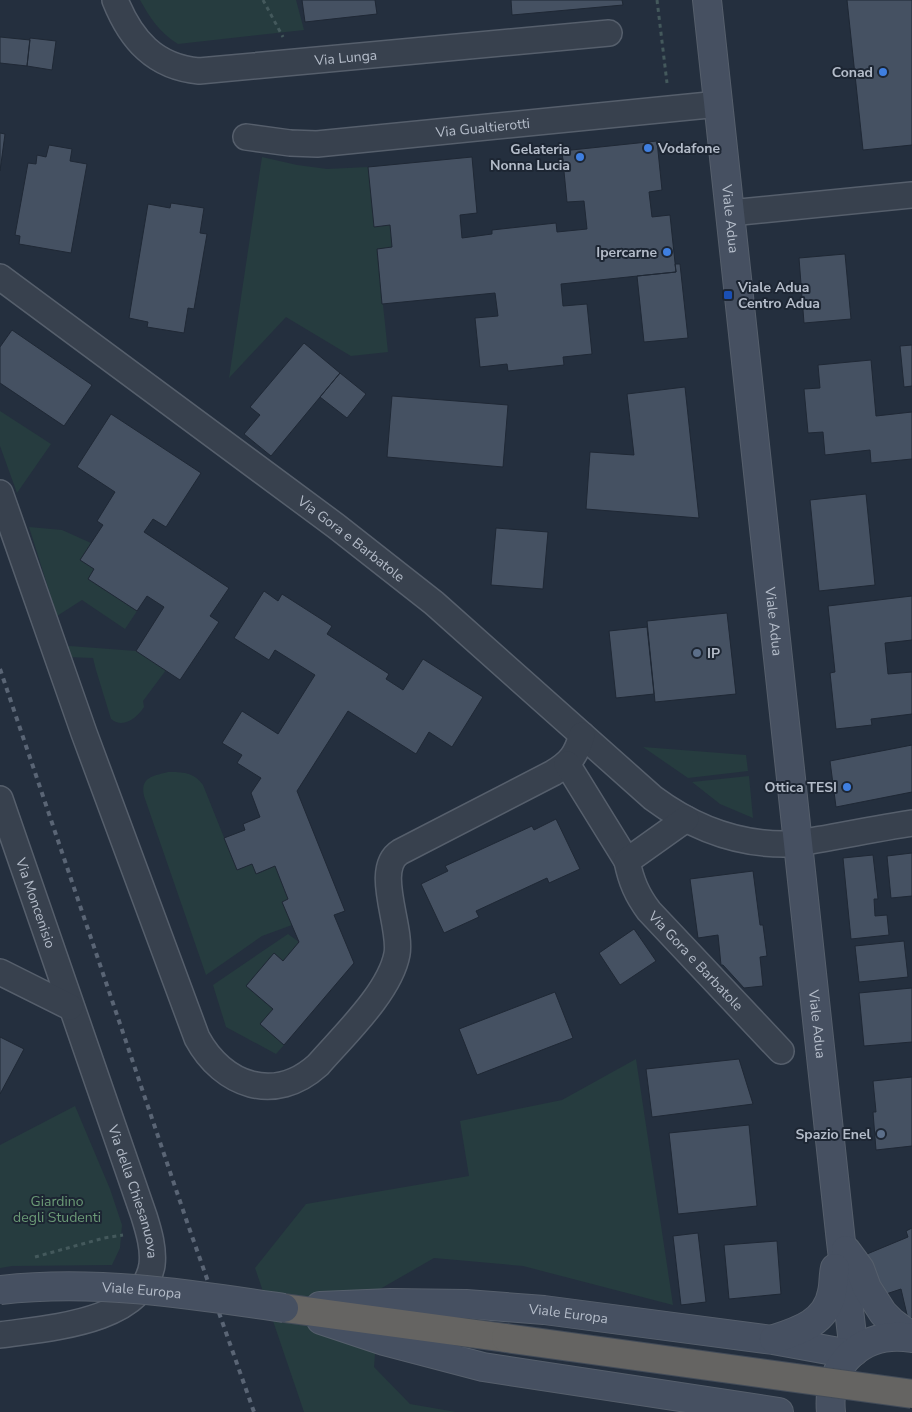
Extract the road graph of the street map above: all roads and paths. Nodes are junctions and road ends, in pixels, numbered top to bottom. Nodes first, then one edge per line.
1 (115, 0) edge
2 (263, 0) edge
3 (658, 0) edge
4 (707, 0) edge
5 (281, 32) dead end
6 (609, 32) dead end
7 (719, 104) junction
8 (670, 109) junction
9 (246, 137) dead end
10 (912, 195) edge
11 (730, 213) junction
12 (0, 277) edge
13 (0, 493) edge
14 (582, 735) junction
15 (567, 764) junction
16 (0, 799) edge
17 (686, 819) junction
18 (912, 823) edge
19 (798, 843) junction
20 (628, 862) junction
21 (0, 972) edge
22 (70, 1007) junction
23 (781, 1050) dead end
24 (148, 1232) junction
25 (841, 1242) junction
26 (27, 1258) dead end
27 (0, 1290) edge
28 (284, 1308) joint
29 (388, 1322) junction
30 (0, 1335) edge
31 (912, 1338) edge
32 (773, 1340) junction
33 (852, 1353) junction
34 (912, 1394) edge
35 (779, 1412) edge
36 (831, 1412) edge

1 - 6 street, Via Lunga
2 - 5 path
3 - 8 path
4 - 7 main road, Viale Adua
7 - 8 street, Via Gualtierotti
7 - 11 main road, Viale Adua
8 - 9 street, Via Gualtierotti
10 - 11 street
11 - 19 main road, Viale Adua
12 - 14 street, Via Gora e Barbatole
13 - 15 street
14 - 15 street
14 - 17 street, Via Gora e Barbatole
15 - 20 street, Via Gora e Barbatole
16 - 22 street, Via Moncenisio
17 - 19 street, Via Gora e Barbatole
17 - 20 street
18 - 19 street, Via Gora e Barbatole
19 - 25 main road, Viale Adua
20 - 23 street, Via Gora e Barbatole
21 - 22 street
22 - 24 street, Via della Chiesanuova
24 - 26 path
24 - 30 street, Via della Chiesanuova
25 - 31 main road
25 - 32 main road
25 - 33 main road, Viale Adua
27 - 28 main road, Viale Europa, bridge
28 - 29 highway
29 - 32 main road, Viale Europa
29 - 34 highway, bridge
29 - 35 main road
31 - 33 main road
32 - 33 main road, Viale Europa
33 - 36 main road

